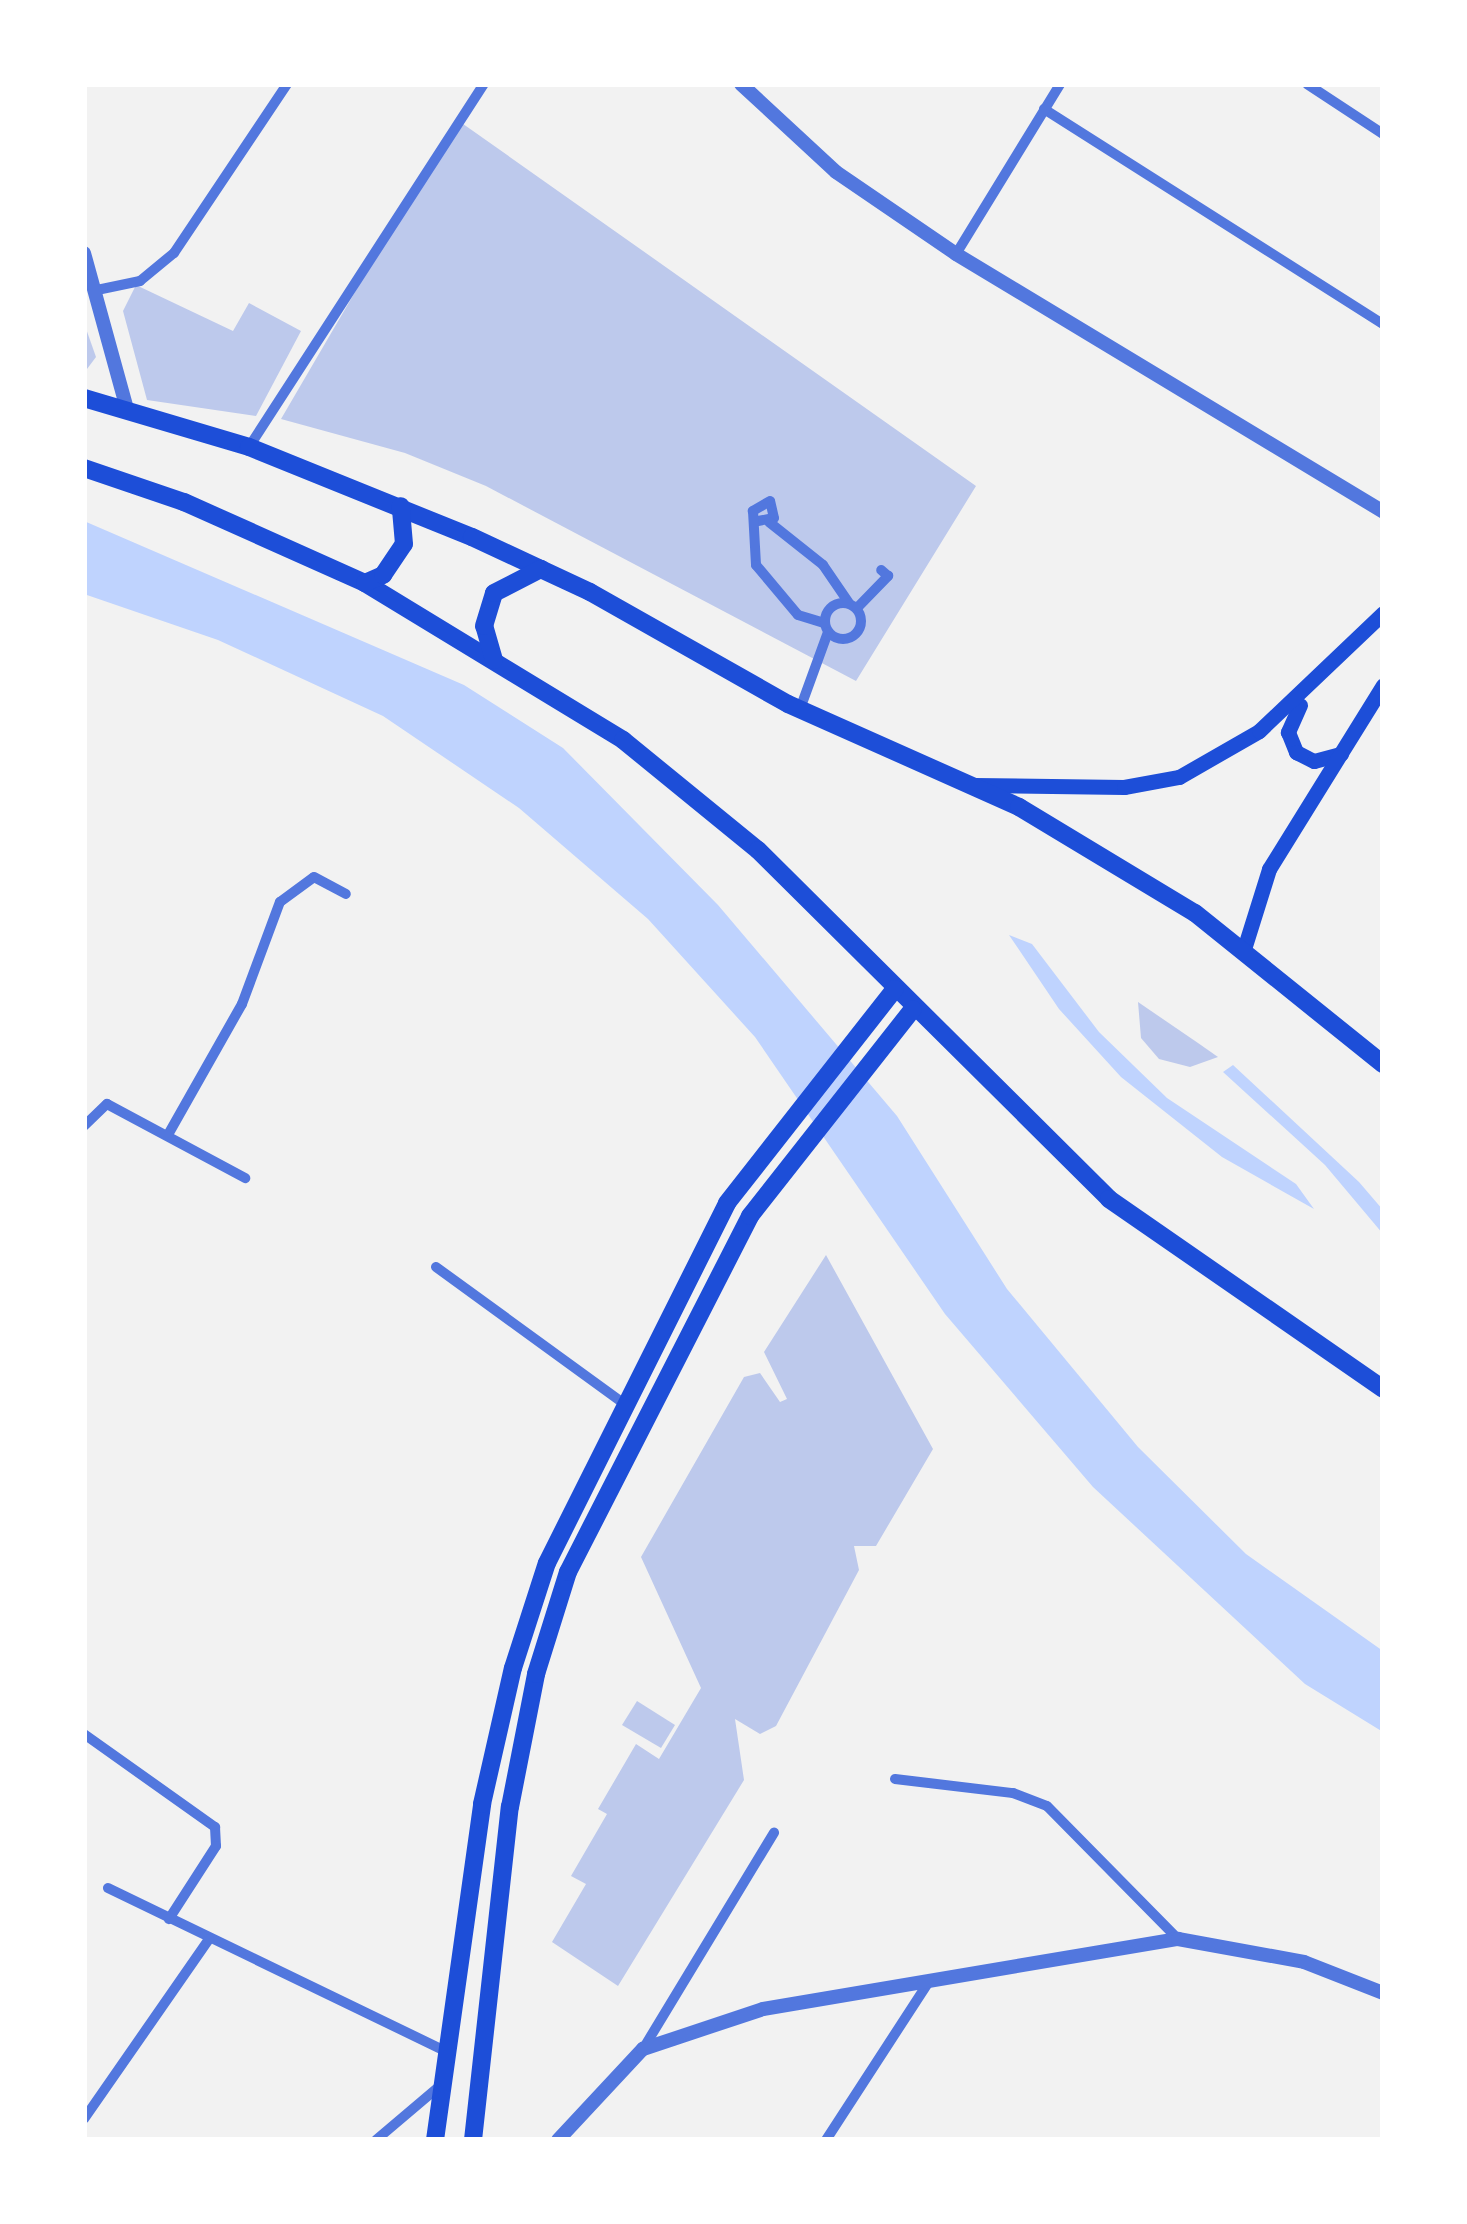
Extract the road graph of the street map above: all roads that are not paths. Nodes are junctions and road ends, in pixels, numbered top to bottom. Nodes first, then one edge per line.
1 (287, 84) edge
2 (741, 84) edge
3 (1060, 84) edge
4 (1307, 84) edge
5 (478, 85) edge
6 (1044, 109) junction
7 (1383, 134) edge
8 (84, 254) edge
9 (956, 254) junction
10 (97, 290) junction
11 (1383, 323) edge
12 (84, 398) edge
13 (128, 409) junction
14 (249, 447) junction
15 (84, 468) edge
16 (401, 506) junction
17 (1383, 512) edge
18 (541, 568) junction
19 (881, 570) dead end
20 (365, 583) junction
21 (853, 606) junction
22 (1383, 613) edge
23 (826, 628) junction
24 (494, 660) junction
25 (1383, 685) edge
26 (1308, 692) junction
27 (800, 710) junction
28 (1341, 754) junction
29 (974, 785) junction
30 (346, 894) dead end
31 (1244, 949) junction
32 (895, 989) junction
33 (914, 1009) junction
34 (1383, 1064) edge
35 (86, 1117) edge
36 (169, 1132) junction
37 (245, 1178) dead end
38 (436, 1267) dead end
39 (1383, 1388) edge
40 (622, 1402) junction
41 (84, 1734) edge
42 (895, 1779) dead end
43 (482, 1804) junction
44 (510, 1807) junction
45 (774, 1833) dead end
46 (108, 1888) dead end
47 (169, 1918) junction
48 (209, 1939) junction
49 (1178, 1939) junction
50 (1383, 1980) edge
51 (1363, 1981) junction
52 (928, 1983) junction
53 (1383, 1993) edge
54 (643, 2049) junction
55 (448, 2053) junction
56 (444, 2082) junction
57 (84, 2120) edge
58 (376, 2140) edge
59 (435, 2140) edge
60 (473, 2140) edge
61 (559, 2140) edge
62 (826, 2140) edge

1 - 10 street
2 - 9 street
3 - 6 street
4 - 7 street
5 - 14 street
6 - 9 street
6 - 11 street
8 - 10 street
9 - 17 street
10 - 13 street
12 - 13 main road
13 - 14 main road
14 - 16 main road
15 - 20 main road
16 - 18 main road
16 - 20 main road
18 - 24 main road
18 - 27 main road
19 - 21 street
20 - 24 main road
21 - 23 street
21 - 23 street
21 - 23 street
22 - 26 main road
23 - 27 street
24 - 32 main road
25 - 28 main road
26 - 28 main road
26 - 29 main road
27 - 29 main road
28 - 31 main road
29 - 31 main road
30 - 36 street
31 - 34 main road
32 - 33 main road
32 - 40 main road
33 - 39 main road
33 - 44 main road
35 - 36 street
36 - 37 street
38 - 40 street
40 - 43 main road
41 - 47 street
42 - 49 street
43 - 44 main road
43 - 55 main road
44 - 60 main road
45 - 54 street
46 - 47 street
47 - 48 street
48 - 55 street
48 - 57 street
49 - 51 street
49 - 52 street
50 - 51 street
51 - 53 street
52 - 54 street
52 - 62 street
54 - 61 street
55 - 56 main road
56 - 58 street
56 - 59 main road

